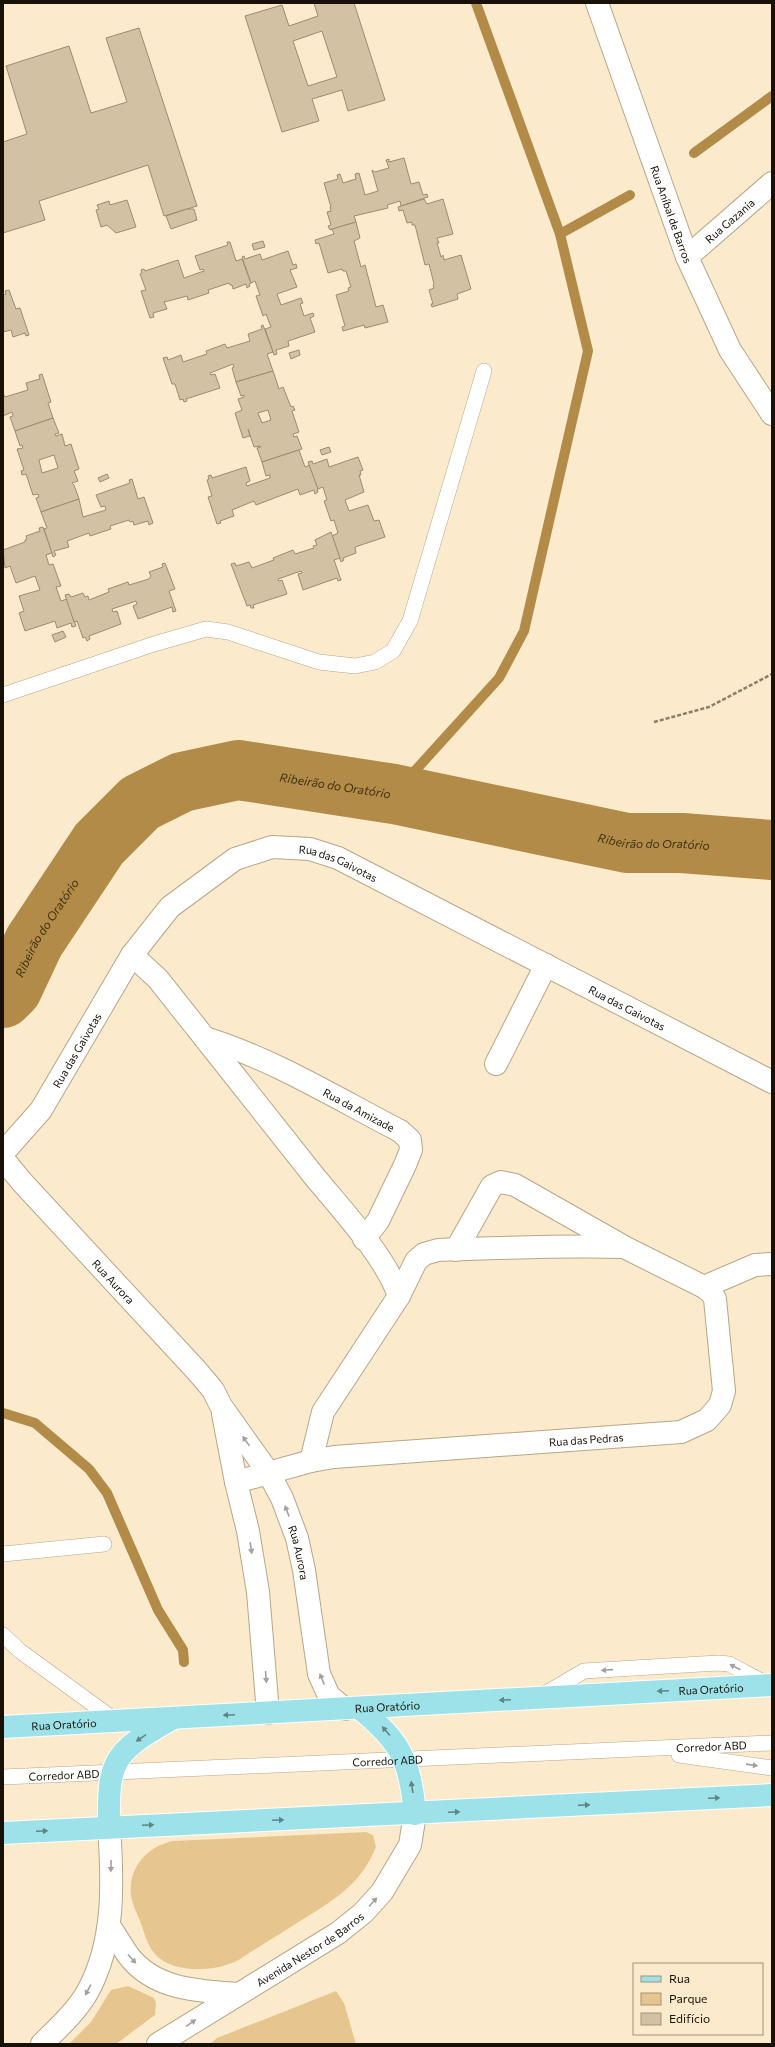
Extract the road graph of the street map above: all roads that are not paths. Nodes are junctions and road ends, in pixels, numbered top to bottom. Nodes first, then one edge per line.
1 (597, 3) edge
2 (772, 183) edge
3 (687, 257) junction
4 (484, 372) dead end
5 (772, 414) edge
6 (3, 695) edge
7 (132, 955) junction
8 (546, 965) junction
9 (205, 1038) junction
10 (496, 1064) dead end
11 (772, 1082) edge
12 (3, 1153) edge
13 (3, 1158) edge
14 (364, 1239) junction
15 (626, 1248) junction
16 (456, 1250) junction
17 (772, 1264) edge
18 (704, 1287) junction
19 (399, 1296) junction
20 (221, 1406) junction
21 (311, 1461) junction
22 (268, 1472) junction
23 (236, 1482) junction
24 (104, 1544) dead end
25 (4, 1554) edge
26 (3, 1635) edge
27 (771, 1685) edge
28 (352, 1708) junction
29 (268, 1713) junction
30 (174, 1718) junction
31 (116, 1721) junction
32 (3, 1727) edge
33 (772, 1743) edge
34 (644, 1750) junction
35 (405, 1760) junction
36 (772, 1768) edge
37 (111, 1773) junction
38 (3, 1778) edge
39 (772, 1795) edge
40 (415, 1814) junction
41 (109, 1827) junction
42 (3, 1833) edge
43 (110, 1927) junction
44 (238, 1994) junction
45 (42, 2044) edge
46 (158, 2044) edge

1 - 3 street, Rua Aníbal de Barros
2 - 3 street, Rua Gazania
3 - 5 street, Rua Aníbal de Barros
4 - 6 lane
7 - 8 street, Rua das Gaivotas
7 - 9 street
7 - 12 street, Rua das Gaivotas
8 - 10 street
8 - 11 street, Rua das Gaivotas
9 - 14 street
9 - 14 street, Rua da Amizade
13 - 20 street, Rua Aurora
14 - 19 street
15 - 16 street, Rua das Pedras
15 - 16 street, Rua das Pedras
15 - 18 street, Rua das Pedras
16 - 19 street, Rua das Pedras
17 - 18 street
18 - 21 street, Rua das Pedras
19 - 21 street
22 -> 20 street, Rua Aurora
20 - 23 street, Rua Aurora
21 - 22 street, Rua das Pedras
22 - 23 street, Rua das Pedras
28 -> 22 street, Rua Aurora
23 -> 29 street, Rua Aurora
24 - 25 lane
26 - 31 lane
27 -> 28 main road, Rua Oratório
28 - 29 main road, Rua Oratório
35 -> 28 main road
29 -> 30 main road, Rua Oratório
30 - 31 main road, Rua Oratório
30 -> 37 main road
31 - 32 main road, Rua Oratório
33 - 34 lane, Corredor ABD
34 - 35 lane, Corredor ABD
34 -> 36 lane
35 - 37 lane, Corredor ABD
40 -> 35 main road
37 - 38 lane, Corredor ABD
37 - 41 main road
40 -> 39 main road
41 -> 40 main road
44 -> 40 street, Avenida Nestor de Barros
42 -> 41 main road
41 -> 43 street
43 -> 44 street
43 -> 45 street
46 -> 44 street, Avenida Nestor de Barros

